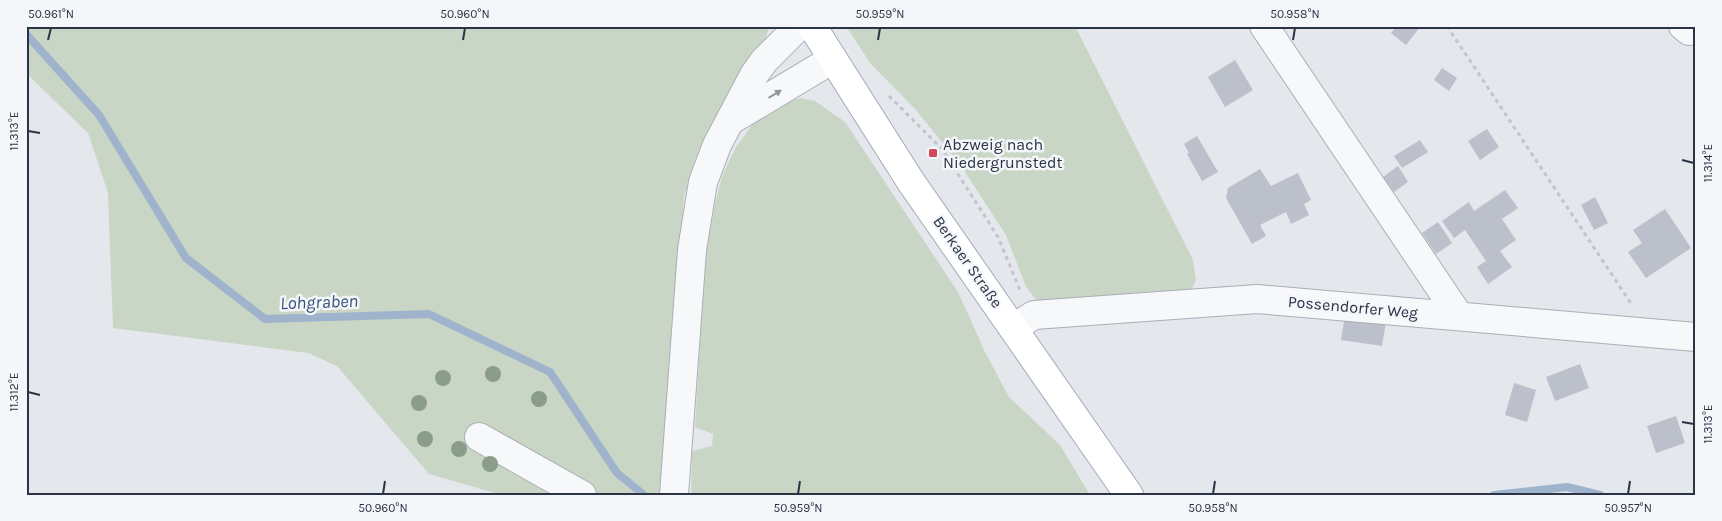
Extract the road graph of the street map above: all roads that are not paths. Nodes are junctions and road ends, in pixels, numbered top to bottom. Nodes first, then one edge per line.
1 (799, 26) edge
2 (812, 26) edge
3 (1264, 26) edge
4 (833, 59) junction
5 (733, 119) junction
6 (1458, 316) junction
7 (1024, 321) junction
8 (1696, 336) edge
9 (479, 436) dead end
10 (582, 495) edge
11 (674, 495) edge
12 (1129, 495) edge

1 - 5 street
2 - 4 main road, Berkaer Straße
3 - 6 street
5 -> 4 street
4 - 7 main road, Berkaer Straße
5 - 11 street
6 - 7 street, Possendorfer Weg
6 - 8 street, Possendorfer Weg
7 - 12 main road, Berkaer Straße
9 - 10 street

